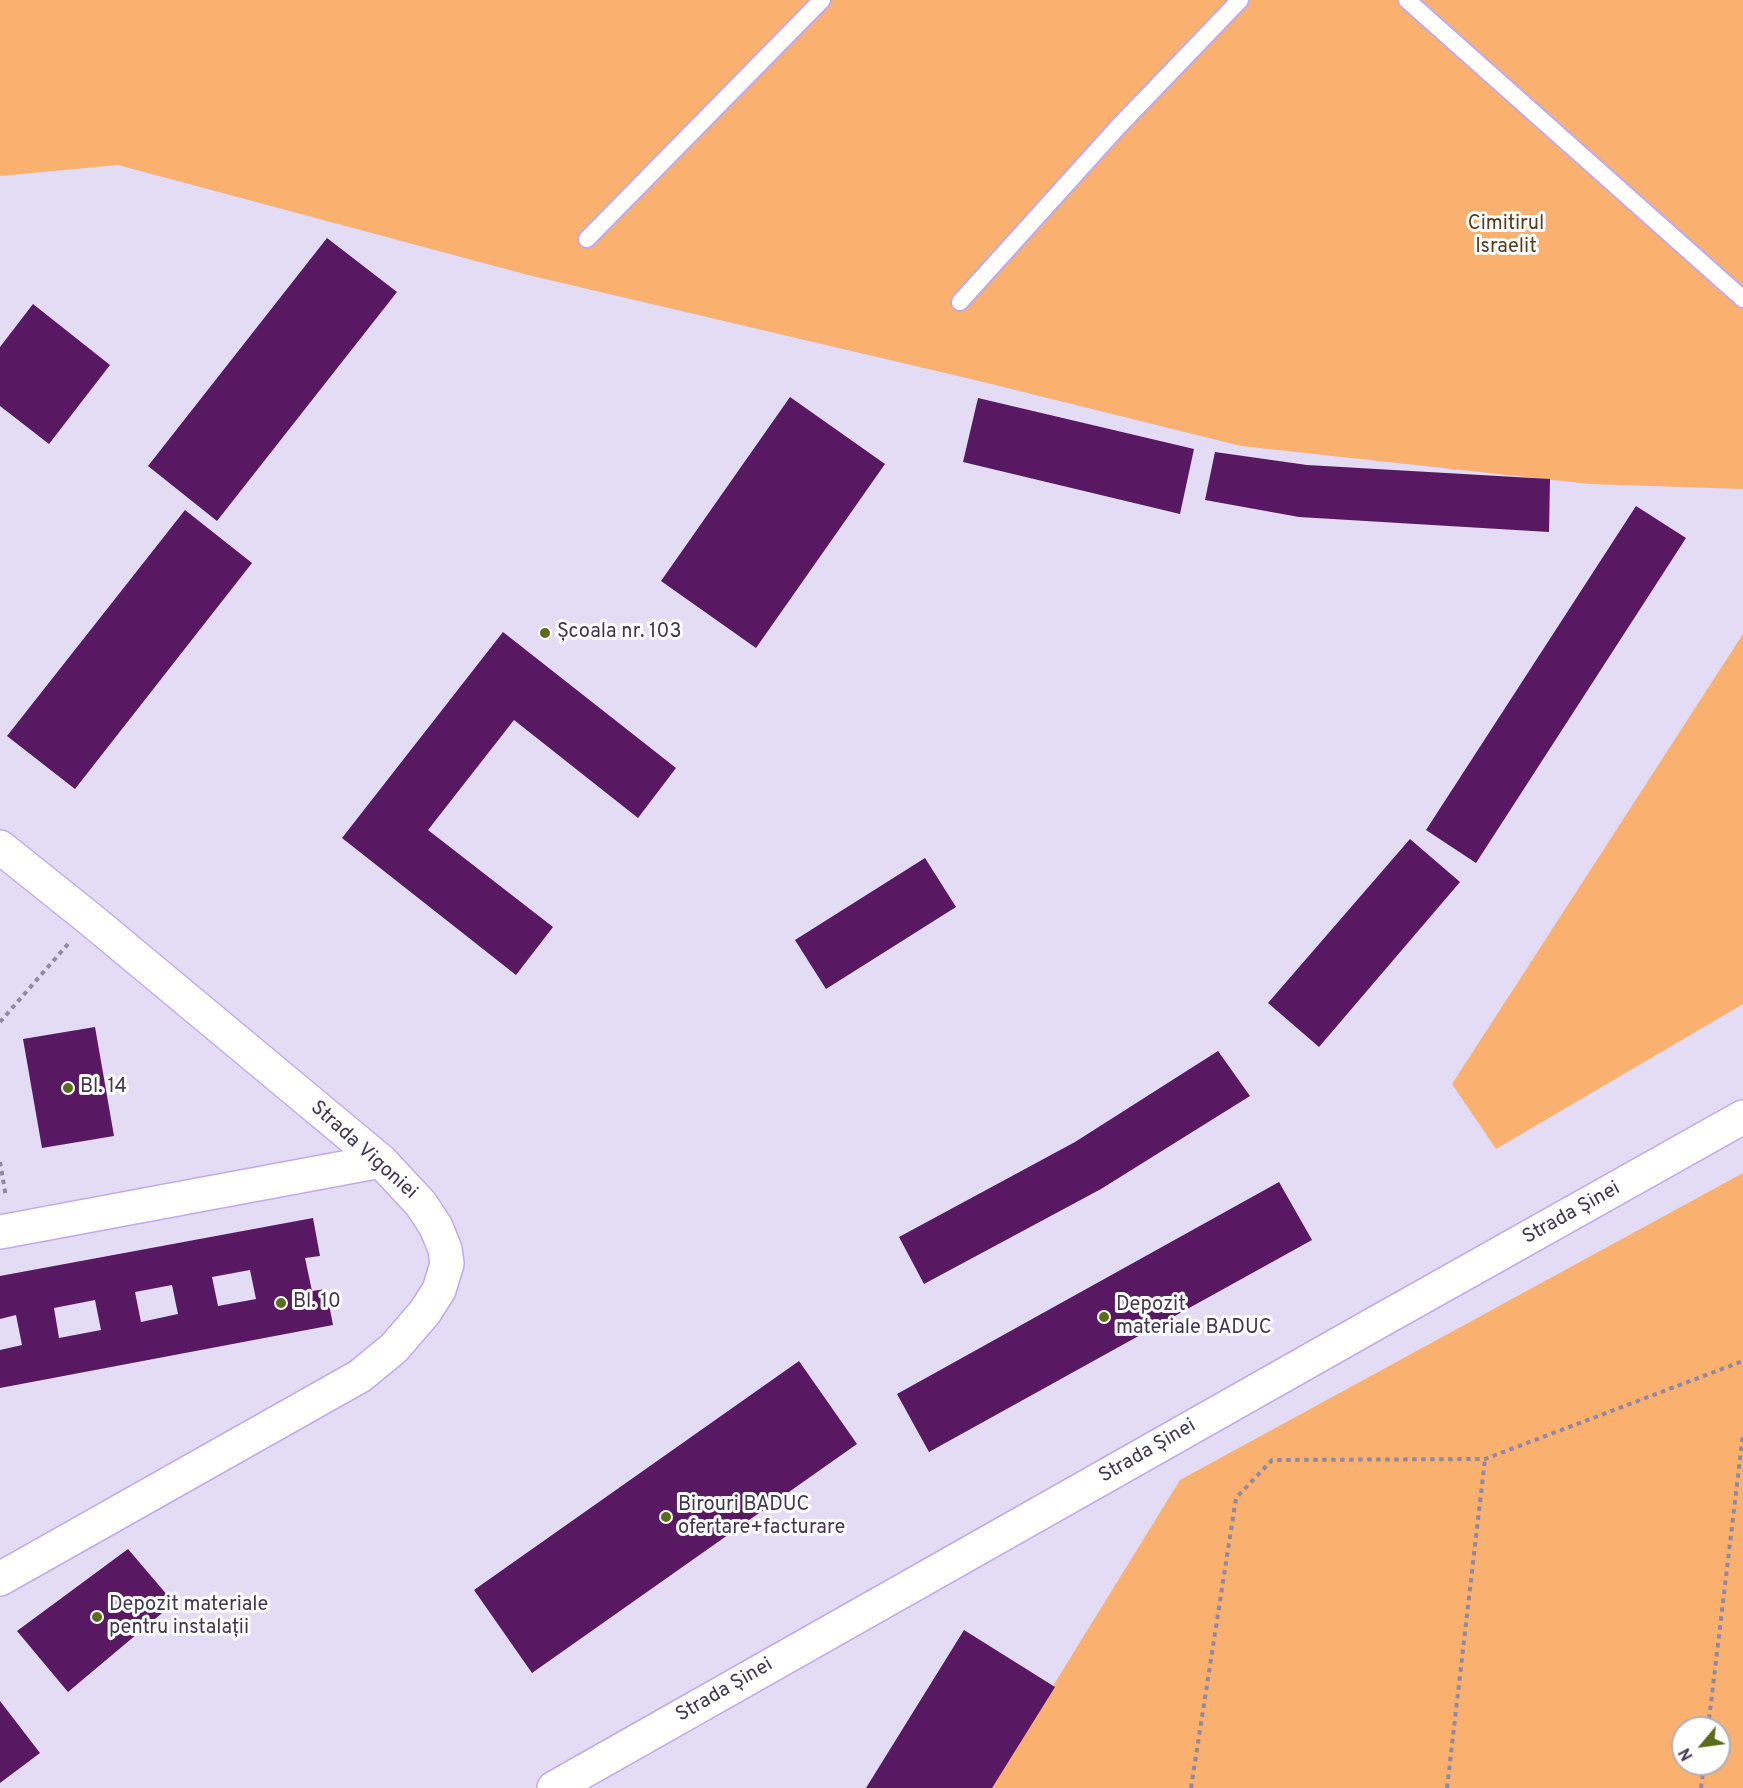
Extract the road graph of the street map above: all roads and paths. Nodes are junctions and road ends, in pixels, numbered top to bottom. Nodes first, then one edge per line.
1 (822, 0) edge
2 (1240, 0) edge
3 (1407, 0) edge
4 (587, 238) dead end
5 (1743, 299) edge
6 (960, 302) dead end
7 (3, 852) edge
8 (90, 919) junction
9 (0, 1022) edge
10 (1743, 1117) edge
11 (381, 1161) junction
12 (0, 1232) edge
13 (1743, 1361) edge
14 (1743, 1434) edge
15 (1485, 1460) junction
16 (1741, 1471) edge
17 (0, 1579) edge
18 (1710, 1716) edge
19 (554, 1788) edge
20 (1191, 1788) edge
21 (1447, 1788) edge

1 - 4 lane
2 - 6 lane
3 - 5 lane
7 - 8 street, Strada Vigoniei
8 - 9 path
8 - 11 street, Strada Vigoniei
10 - 19 street, Strada Șinei
11 - 12 street
11 - 17 street, Strada Vigoniei
13 - 15 path
14 - 16 path
15 - 20 path
15 - 21 path
16 - 18 path

